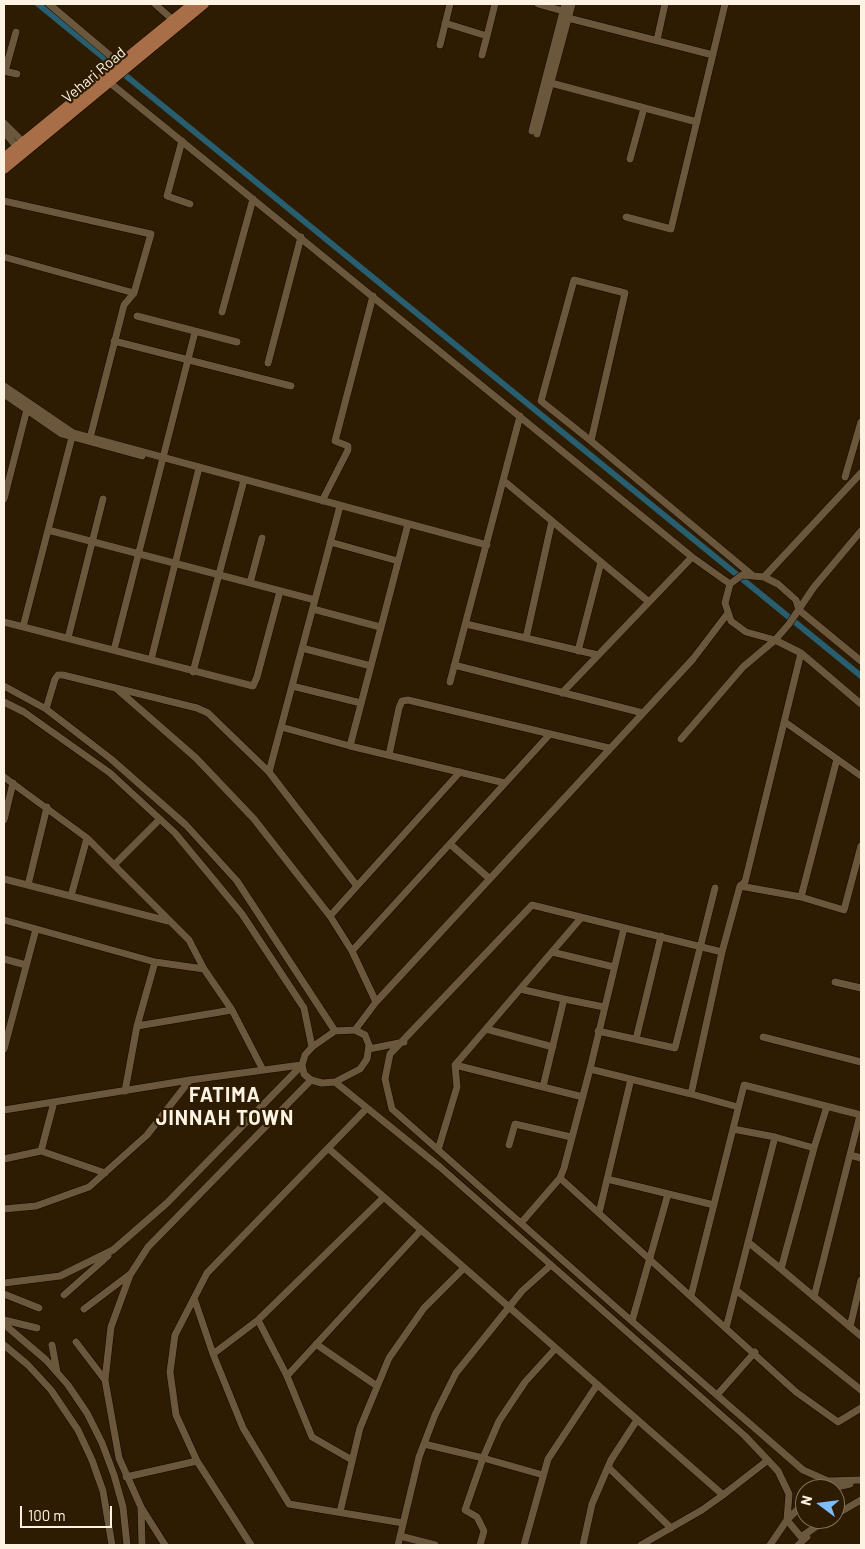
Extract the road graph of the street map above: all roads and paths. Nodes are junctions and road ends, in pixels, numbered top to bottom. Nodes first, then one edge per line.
1 (49, 4) edge
2 (155, 4) edge
3 (193, 4) edge
4 (204, 4) edge
5 (450, 4) edge
6 (495, 4) edge
7 (538, 4) edge
8 (572, 4) edge
9 (665, 4) edge
10 (725, 4) edge
11 (564, 7) edge
12 (568, 18) junction
13 (173, 20) junction
14 (445, 23) junction
15 (16, 32) dead end
16 (487, 36) junction
17 (657, 40) junction
18 (440, 45) dead end
19 (482, 55) dead end
20 (713, 55) junction
21 (120, 64) junction
22 (4, 71) edge
23 (17, 74) dead end
24 (110, 81) junction
25 (551, 82) junction
26 (644, 108) junction
27 (697, 122) junction
28 (4, 123) edge
29 (4, 132) edge
30 (182, 141) junction
31 (20, 144) junction
32 (4, 158) edge
33 (630, 158) dead end
34 (4, 169) edge
35 (253, 199) junction
36 (4, 201) edge
37 (190, 204) dead end
38 (626, 217) dead end
39 (301, 237) junction
40 (4, 257) edge
41 (134, 294) junction
42 (373, 296) junction
43 (222, 312) dead end
44 (137, 316) dead end
45 (195, 332) junction
46 (114, 341) junction
47 (237, 342) dead end
48 (187, 360) junction
49 (268, 363) dead end
50 (4, 386) edge
51 (290, 386) dead end
52 (4, 394) edge
53 (27, 408) junction
54 (520, 416) junction
55 (861, 422) edge
56 (72, 436) junction
57 (90, 438) junction
58 (592, 441) junction
59 (161, 458) junction
60 (199, 468) junction
61 (861, 473) edge
62 (845, 477) dead end
63 (244, 480) junction
64 (504, 481) junction
65 (4, 499) edge
66 (103, 499) dead end
67 (322, 501) junction
68 (340, 506) junction
69 (552, 522) junction
70 (408, 524) junction
71 (48, 530) junction
72 (861, 531) edge
73 (262, 538) dead end
74 (92, 541) junction
75 (330, 542) junction
76 (487, 546) junction
77 (139, 553) junction
78 (692, 557) junction
79 (398, 561) junction
80 (601, 562) junction
81 (177, 563) junction
82 (219, 574) junction
83 (752, 575) junction
84 (764, 577) junction
85 (250, 583) junction
86 (730, 584) junction
87 (280, 590) junction
88 (315, 600) junction
89 (649, 602) junction
90 (313, 609) junction
91 (799, 610) junction
92 (728, 613) junction
93 (4, 622) edge
94 (466, 624) junction
95 (23, 627) junction
96 (380, 627) junction
97 (68, 638) junction
98 (526, 638) junction
99 (775, 640) junction
100 (302, 648) junction
101 (114, 650) junction
102 (578, 651) junction
103 (801, 653) junction
104 (598, 655) junction
105 (151, 660) junction
106 (861, 661) edge
107 (454, 665) junction
108 (370, 666) junction
109 (193, 672) junction
110 (450, 682) dead end
111 (4, 686) edge
112 (292, 686) junction
113 (116, 688) junction
114 (562, 693) junction
115 (4, 702) edge
116 (361, 703) junction
117 (861, 704) edge
118 (46, 709) junction
119 (643, 713) junction
120 (785, 722) junction
121 (281, 727) junction
122 (550, 734) junction
123 (681, 739) dead end
124 (350, 746) junction
125 (609, 748) junction
126 (389, 755) junction
127 (837, 759) junction
128 (269, 772) junction
129 (460, 772) junction
130 (861, 776) edge
131 (4, 777) edge
132 (13, 782) junction
133 (506, 783) junction
134 (47, 807) junction
135 (4, 820) edge
136 (160, 820) junction
137 (87, 838) junction
138 (450, 844) junction
139 (861, 846) edge
140 (114, 865) junction
141 (4, 878) edge
142 (490, 878) junction
143 (28, 885) junction
144 (357, 886) junction
145 (740, 886) junction
146 (715, 888) dead end
147 (71, 896) junction
148 (801, 897) junction
149 (330, 916) junction
150 (581, 918) junction
151 (4, 920) edge
152 (170, 921) junction
153 (624, 928) junction
154 (36, 929) junction
155 (661, 936) junction
156 (701, 945) junction
157 (352, 951) junction
158 (552, 952) junction
159 (722, 952) junction
160 (4, 959) edge
161 (155, 962) junction
162 (26, 964) junction
163 (614, 967) junction
164 (204, 969) junction
165 (835, 982) dead end
166 (861, 988) edge
167 (520, 989) junction
168 (564, 1000) junction
169 (376, 1002) junction
170 (604, 1007) junction
171 (232, 1010) junction
172 (137, 1026) junction
173 (486, 1029) junction
174 (355, 1030) junction
175 (336, 1031) junction
176 (598, 1031) junction
177 (5, 1035) edge
178 (763, 1038) dead end
179 (636, 1039) junction
180 (404, 1042) junction
181 (312, 1047) junction
182 (553, 1047) junction
183 (4, 1049) edge
184 (369, 1050) junction
185 (861, 1062) edge
186 (302, 1065) junction
187 (455, 1065) junction
188 (590, 1069) junction
189 (263, 1070) junction
190 (631, 1079) junction
191 (190, 1080) junction
192 (311, 1080) junction
193 (335, 1082) junction
194 (543, 1087) junction
195 (126, 1091) junction
196 (691, 1094) junction
197 (583, 1097) junction
198 (54, 1102) junction
199 (826, 1106) junction
200 (367, 1108) junction
201 (738, 1108) junction
202 (4, 1110) edge
203 (861, 1115) edge
204 (733, 1129) junction
205 (571, 1137) junction
206 (774, 1137) junction
207 (509, 1145) dead end
208 (328, 1148) junction
209 (814, 1148) junction
210 (438, 1150) junction
211 (41, 1151) junction
212 (850, 1155) junction
213 (861, 1158) edge
214 (4, 1159) edge
215 (105, 1173) junction
216 (560, 1178) junction
217 (607, 1179) junction
218 (668, 1194) junction
219 (384, 1198) junction
220 (714, 1205) junction
221 (4, 1210) edge
222 (599, 1213) junction
223 (521, 1223) junction
224 (421, 1230) junction
225 (748, 1242) junction
226 (114, 1250) junction
227 (650, 1258) junction
228 (551, 1265) junction
229 (464, 1268) junction
230 (780, 1268) junction
231 (130, 1275) junction
232 (861, 1280) edge
233 (4, 1283) edge
234 (736, 1290) junction
235 (4, 1294) edge
236 (64, 1295) dead end
237 (691, 1296) junction
238 (814, 1296) junction
239 (194, 1298) junction
240 (39, 1308) dead end
241 (508, 1308) junction
242 (84, 1309) dead end
243 (4, 1320) edge
244 (258, 1320) junction
245 (632, 1321) junction
246 (4, 1324) edge
247 (850, 1327) junction
248 (36, 1328) dead end
249 (726, 1328) junction
250 (861, 1336) edge
251 (76, 1342) dead end
252 (4, 1344) edge
253 (316, 1344) junction
254 (52, 1345) dead end
255 (555, 1349) junction
256 (755, 1352) junction
257 (213, 1354) junction
258 (57, 1372) junction
259 (287, 1376) junction
260 (105, 1380) junction
261 (378, 1386) junction
262 (597, 1386) junction
263 (861, 1390) edge
264 (717, 1395) junction
265 (861, 1408) edge
266 (637, 1420) junction
267 (424, 1444) junction
268 (483, 1458) junction
269 (352, 1460) junction
270 (768, 1460) junction
271 (197, 1461) junction
272 (608, 1468) junction
273 (543, 1475) junction
274 (126, 1477) junction
275 (860, 1481) edge
276 (845, 1485) edge
277 (723, 1495) junction
278 (861, 1499) edge
279 (141, 1507) junction
280 (845, 1507) edge
281 (340, 1512) junction
282 (795, 1512) edge
283 (787, 1520) junction
284 (403, 1523) junction
285 (670, 1528) junction
286 (813, 1529) edge
287 (816, 1529) edge
288 (400, 1536) junction
289 (801, 1537) junction
290 (112, 1545) edge
291 (127, 1545) edge
292 (142, 1545) edge
293 (165, 1545) edge
294 (252, 1545) edge
295 (398, 1545) edge
296 (435, 1545) edge
297 (480, 1545) edge
298 (524, 1545) edge
299 (583, 1545) edge
300 (641, 1545) edge
301 (770, 1545) edge
302 (797, 1545) edge

1 - 21 street
2 - 13 street
3 - 13 main road, Vehari Road
4 - 24 main road, Vehari Road
5 - 14 street
6 - 16 street
7 - 11 street
8 - 12 street
9 - 17 street
10 - 20 street
11 - 25 street
12 - 17 street
12 - 25 street
13 - 21 main road, Vehari Road
14 - 16 street
14 - 18 street
15 - 22 street
16 - 19 street
17 - 20 street
20 - 27 street
21 - 31 main road, Vehari Road
22 - 23 street
24 - 30 street
24 - 34 main road, Vehari Road
25 - 26 street
26 - 27 street
26 - 33 street
27 - 38 street
28 - 31 street
29 - 31 street
30 - 35 street
30 - 37 street
31 - 32 main road, Vehari Road
35 - 39 street
35 - 43 street
36 - 41 street
39 - 42 street
39 - 49 street
40 - 41 street
41 - 46 street
42 - 54 street
42 - 67 street
44 - 45 street
45 - 47 street
45 - 48 street
46 - 48 street
46 - 57 street
48 - 51 street
48 - 59 street
50 - 56 street
52 - 53 street
53 - 56 street
53 - 65 street
54 - 64 street
54 - 78 street
55 - 62 street
56 - 57 street
56 - 59 street
56 - 71 street
57 - 59 street
58 - 58 street
58 - 83 street
59 - 60 street
59 - 77 street
60 - 63 street
60 - 81 street
61 - 84 street
63 - 67 street
63 - 82 street
64 - 69 street
64 - 76 street
66 - 74 street
67 - 68 street
68 - 70 street
68 - 75 street
69 - 80 street
69 - 98 street
70 - 76 street
70 - 79 street
71 - 74 street
71 - 95 street
72 - 91 street
73 - 85 street
74 - 77 street
74 - 97 street
75 - 79 street
75 - 88 street
76 - 94 street
77 - 81 street
77 - 101 street
78 - 86 street
78 - 89 street
79 - 96 street
80 - 89 street
80 - 102 street
81 - 82 street
81 - 105 street
82 - 85 street
82 - 109 street
83 - 84 street
83 - 86 street
84 - 91 street
85 - 87 street
86 - 92 street
87 - 88 street
87 - 109 street
88 - 90 street
89 - 104 street
90 - 96 street
90 - 100 street
91 - 99 street
91 - 106 street
92 - 99 street
92 - 119 street
93 - 95 street
94 - 98 street
94 - 107 street
95 - 97 street
96 - 108 street
97 - 101 street
98 - 102 street
99 - 103 street
99 - 123 street
100 - 108 street
100 - 112 street
101 - 105 street
102 - 104 street
103 - 117 street
103 - 120 street
104 - 114 street
105 - 109 street
107 - 110 street
107 - 114 street
108 - 116 street
111 - 118 street
112 - 116 street
112 - 121 street
113 - 118 street
113 - 128 street
113 - 149 street
114 - 119 street
115 - 136 street
116 - 124 street
118 - 175 street
119 - 125 street
120 - 127 street
120 - 145 street
121 - 124 street
121 - 128 street
122 - 125 street
122 - 126 street
122 - 133 street
124 - 126 street
125 - 142 street
126 - 129 street
127 - 130 street
127 - 148 street
128 - 144 street
129 - 133 street
129 - 144 street
131 - 132 street
132 - 134 street
132 - 135 street
133 - 138 street
134 - 137 street
134 - 143 street
136 - 140 street
136 - 181 street
137 - 140 street
137 - 147 street
138 - 142 street
138 - 157 street
139 - 148 street
140 - 152 street
141 - 143 street
142 - 169 street
143 - 147 street
144 - 149 street
145 - 148 street
145 - 159 street
146 - 156 street
147 - 152 street
149 - 157 street
150 - 153 street
150 - 158 street
150 - 180 street
151 - 154 street
152 - 164 street
153 - 155 street
153 - 163 street
154 - 161 street
154 - 162 street
155 - 156 street
155 - 179 street
156 - 159 street
156 - 179 street
157 - 169 street
158 - 163 street
158 - 167 street
159 - 196 street
160 - 162 street
161 - 164 street
161 - 172 street
162 - 177 street
163 - 170 street
164 - 171 street
165 - 166 street
167 - 168 street
167 - 173 street
168 - 170 street
168 - 182 street
169 - 174 street
170 - 176 street
171 - 172 street
171 - 189 street
172 - 195 street
173 - 182 street
173 - 187 street
174 - 175 street
174 - 184 street
175 - 181 street
176 - 179 street
176 - 188 street
177 - 183 street
178 - 185 street
180 - 184 street
180 - 210 street
181 - 186 street
182 - 194 street
184 - 193 street
186 - 189 street
186 - 192 street
186 - 226 street
187 - 194 street
187 - 210 street
188 - 190 street
188 - 197 street
189 - 191 street
190 - 196 street
190 - 217 street
191 - 195 street
191 - 215 street
192 - 193 street
192 - 231 street
193 - 200 street
194 - 197 street
195 - 198 street
196 - 201 street
197 - 205 street
198 - 202 street
198 - 211 street
199 - 201 street
199 - 203 street
199 - 209 street
200 - 208 street
200 - 228 street
201 - 204 street
203 - 212 street
204 - 206 street
204 - 220 street
205 - 207 street
205 - 216 street
206 - 209 street
206 - 225 street
208 - 219 street
208 - 239 street
209 - 230 street
210 - 223 street
211 - 214 street
211 - 215 street
212 - 213 street
212 - 238 street
215 - 221 street
216 - 222 street
216 - 223 street
217 - 218 street
217 - 222 street
218 - 220 street
218 - 227 street
219 - 224 street
219 - 244 street
220 - 237 street
222 - 227 street
223 - 245 street
224 - 229 street
224 - 253 street
225 - 230 street
225 - 234 street
226 - 233 street
226 - 236 street
227 - 237 street
227 - 245 street
228 - 241 street
228 - 270 street
229 - 241 street
229 - 261 street
230 - 238 street
231 - 242 street
231 - 260 street
232 - 247 street
234 - 249 street
234 - 263 street
235 - 240 street
237 - 249 street
238 - 247 street
239 - 257 street
239 - 271 street
241 - 255 street
241 - 267 street
243 - 248 street
244 - 257 street
244 - 259 street
245 - 264 street
246 - 258 street
247 - 250 street
249 - 256 street
251 - 260 street
252 - 290 street
253 - 259 street
253 - 261 street
254 - 258 street
255 - 262 street
255 - 268 street
256 - 264 street
256 - 265 street
257 - 281 street
258 - 291 street
259 - 269 street
260 - 274 street
261 - 269 street
262 - 266 street
262 - 273 street
264 - 275 street
266 - 272 street
266 - 277 street
267 - 268 street
267 - 284 street
268 - 273 street
268 - 297 street
269 - 281 street
270 - 277 street
270 - 283 street
271 - 274 street
271 - 294 street
272 - 285 street
272 - 299 street
273 - 298 street
274 - 279 street
275 - 276 street
277 - 285 street
278 - 280 street
279 - 292 street
279 - 293 street
281 - 284 street
282 - 283 street
283 - 289 street
283 - 301 street
284 - 288 street
285 - 300 street
286 - 289 street
287 - 302 street
288 - 295 street
288 - 296 street
289 - 302 street

